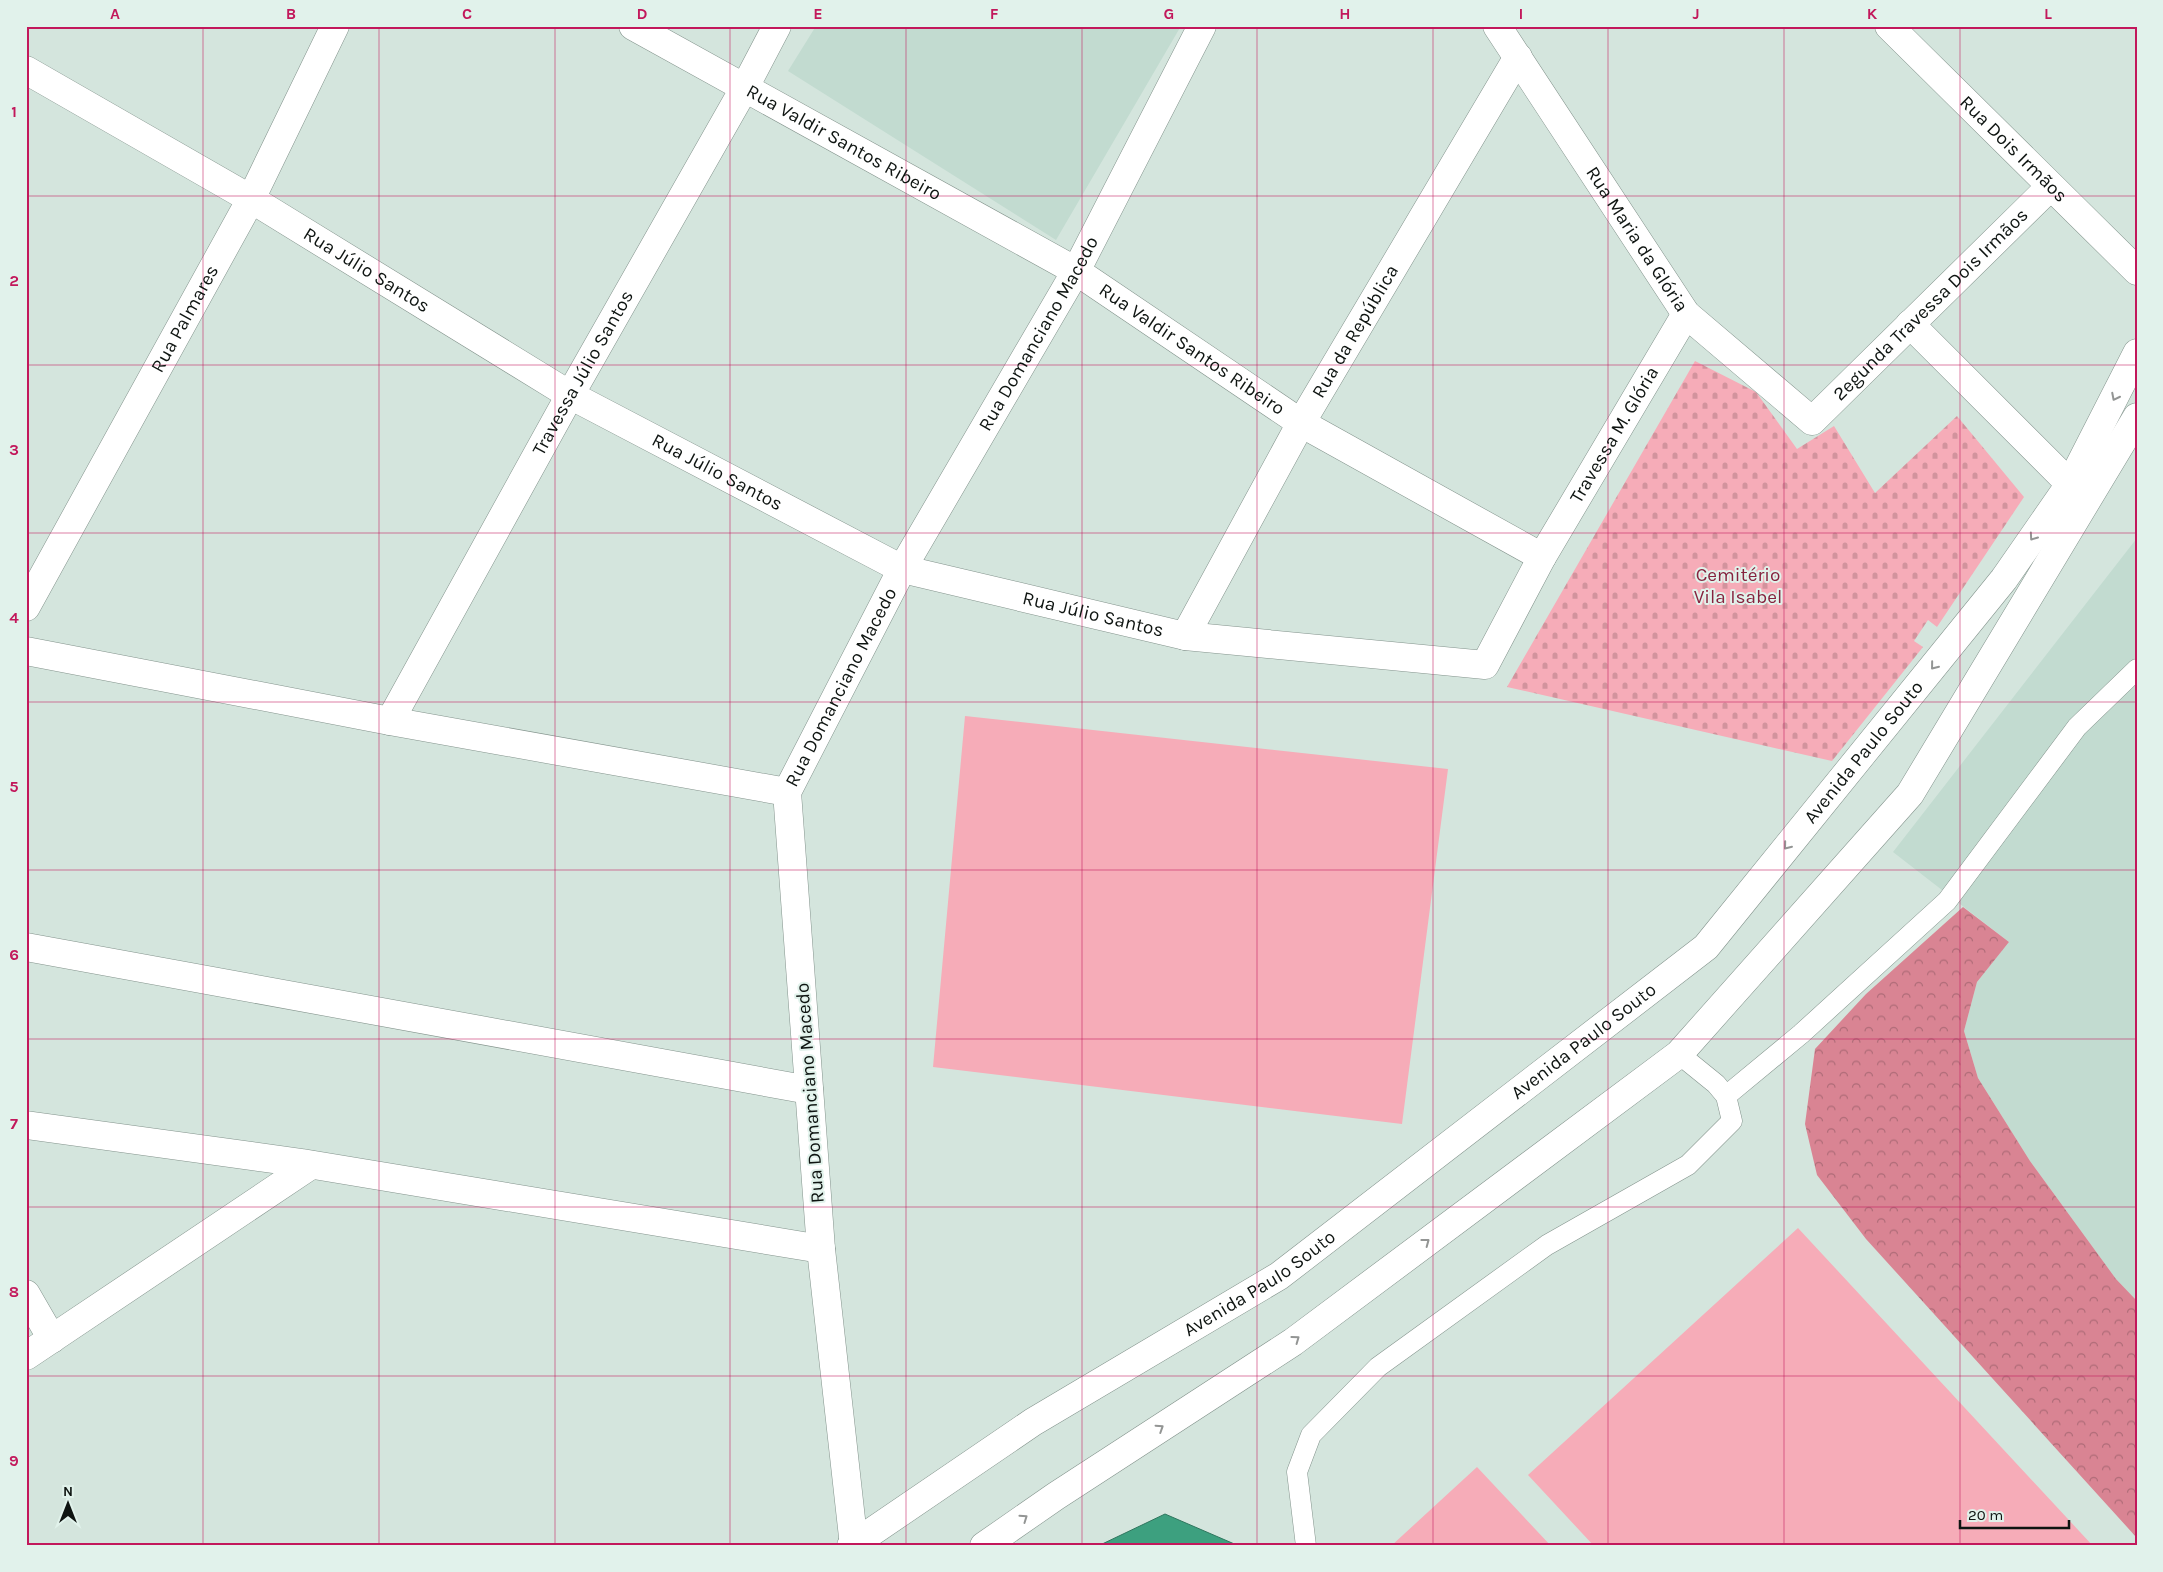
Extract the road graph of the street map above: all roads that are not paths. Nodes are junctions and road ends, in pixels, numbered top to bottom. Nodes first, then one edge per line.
1 (335, 26) edge
2 (633, 26) edge
3 (777, 26) edge
4 (1202, 26) edge
5 (1497, 26) edge
6 (1889, 26) edge
7 (1518, 57) junction
8 (26, 70) edge
9 (745, 87) junction
10 (2050, 187) junction
11 (251, 198) junction
12 (1076, 271) junction
13 (2137, 271) edge
14 (1686, 314) junction
15 (1910, 324) junction
16 (2137, 354) edge
17 (570, 395) junction
18 (2137, 417) edge
19 (1812, 421) joint
20 (1301, 423) junction
21 (2070, 484) junction
22 (1542, 557) junction
23 (902, 569) junction
24 (26, 607) edge
25 (1185, 636) junction
26 (26, 651) edge
27 (1485, 665) joint
28 (2137, 669) edge
29 (390, 721) junction
30 (787, 792) junction
31 (26, 948) edge
32 (1679, 1054) junction
33 (810, 1090) junction
34 (1726, 1096) junction
35 (26, 1125) edge
36 (311, 1165) junction
37 (821, 1249) junction
38 (26, 1294) edge
39 (52, 1338) junction
40 (26, 1356) edge
41 (853, 1545) edge
42 (984, 1546) edge
43 (1306, 1546) edge

1 - 11 street, Rua Palmares
2 - 9 street, Rua Valdir Santos Ribeiro
3 - 9 street, Travessa Júlio Santos
4 - 12 street, Rua Domanciano Macedo
5 - 7 street, Rua Maria da Glória
6 - 10 street, Rua Dois Irmãos
7 - 14 street, Rua Maria da Glória
7 - 20 street, Rua da República
8 - 11 street, Rua Júlio Santos
9 - 12 street, Rua Valdir Santos Ribeiro
9 - 17 street, Travessa Júlio Santos
10 - 13 street, Rua Dois Irmãos
10 - 15 street, 2egunda Travessa Dois Irmãos
11 - 17 street, Rua Júlio Santos
11 - 24 street, Rua Palmares
12 - 20 street, Rua Valdir Santos Ribeiro
12 - 23 street, Rua Domanciano Macedo
14 - 19 street, Rua Maria da Glória
14 - 22 street, Travessa M. Glória
15 - 19 street, 2egunda Travessa Dois Irmãos
15 - 21 street
16 -> 21 street, Avenida Paulo Souto
17 - 23 street, Rua Júlio Santos
17 - 29 street, Travessa Júlio Santos
18 - 32 street
20 - 22 street, Rua Valdir Santos Ribeiro
20 - 25 street, Rua da República
21 -> 41 street, Avenida Paulo Souto
22 - 27 street, Travessa M. Glória
23 - 25 street, Rua Júlio Santos
23 - 30 street, Rua Domanciano Macedo
25 - 27 street, Rua Júlio Santos
26 - 29 street
28 - 34 lane
29 - 30 street
30 - 33 street, Rua Domanciano Macedo
31 - 33 street
32 - 34 lane
42 -> 32 street
33 - 37 street, Rua Domanciano Macedo
34 - 43 lane
35 - 36 street
36 - 37 street
36 - 39 street
37 - 41 street, Rua Domanciano Macedo
38 - 39 street
39 - 40 street

